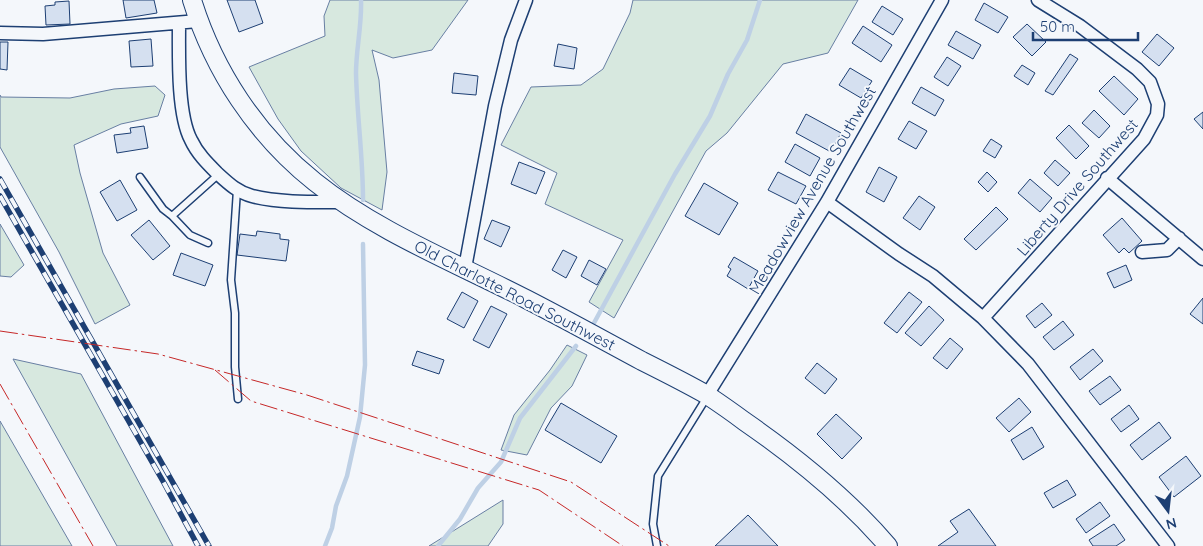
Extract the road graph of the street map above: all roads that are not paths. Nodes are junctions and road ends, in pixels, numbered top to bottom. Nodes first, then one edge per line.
1 (192, 0) edge
2 (526, 0) edge
3 (942, 0) edge
4 (1038, 0) edge
5 (198, 21) junction
6 (179, 23) junction
7 (0, 33) edge
8 (219, 174) junction
9 (140, 177) dead end
10 (1107, 178) junction
11 (237, 190) junction
12 (343, 202) junction
13 (827, 202) junction
14 (172, 216) junction
15 (1178, 238) junction
16 (208, 243) dead end
17 (1142, 252) dead end
18 (1203, 259) edge
19 (465, 268) junction
20 (983, 318) junction
21 (707, 396) junction
22 (238, 399) dead end
23 (657, 546) edge
24 (888, 546) edge
25 (1168, 546) edge

1 - 5 street, Old Charlotte Road Southwest
2 - 19 street
3 - 13 street, Meadowview Avenue Southwest
4 - 10 street, Liberty Drive Southwest
5 - 6 street
5 - 12 street, Old Charlotte Road Southwest
6 - 7 street
6 - 8 street
8 - 11 street
8 - 14 lane
9 - 14 lane
10 - 15 street
10 - 20 street, Liberty Drive Southwest
11 - 12 street
11 - 22 lane
12 - 19 street, Old Charlotte Road Southwest
13 - 20 street
13 - 21 street, Meadowview Avenue Southwest
14 - 16 lane
15 - 17 street
15 - 18 street
19 - 21 street, Old Charlotte Road Southwest
20 - 25 street
21 - 23 lane
21 - 24 street, Old Charlotte Road Southwest

